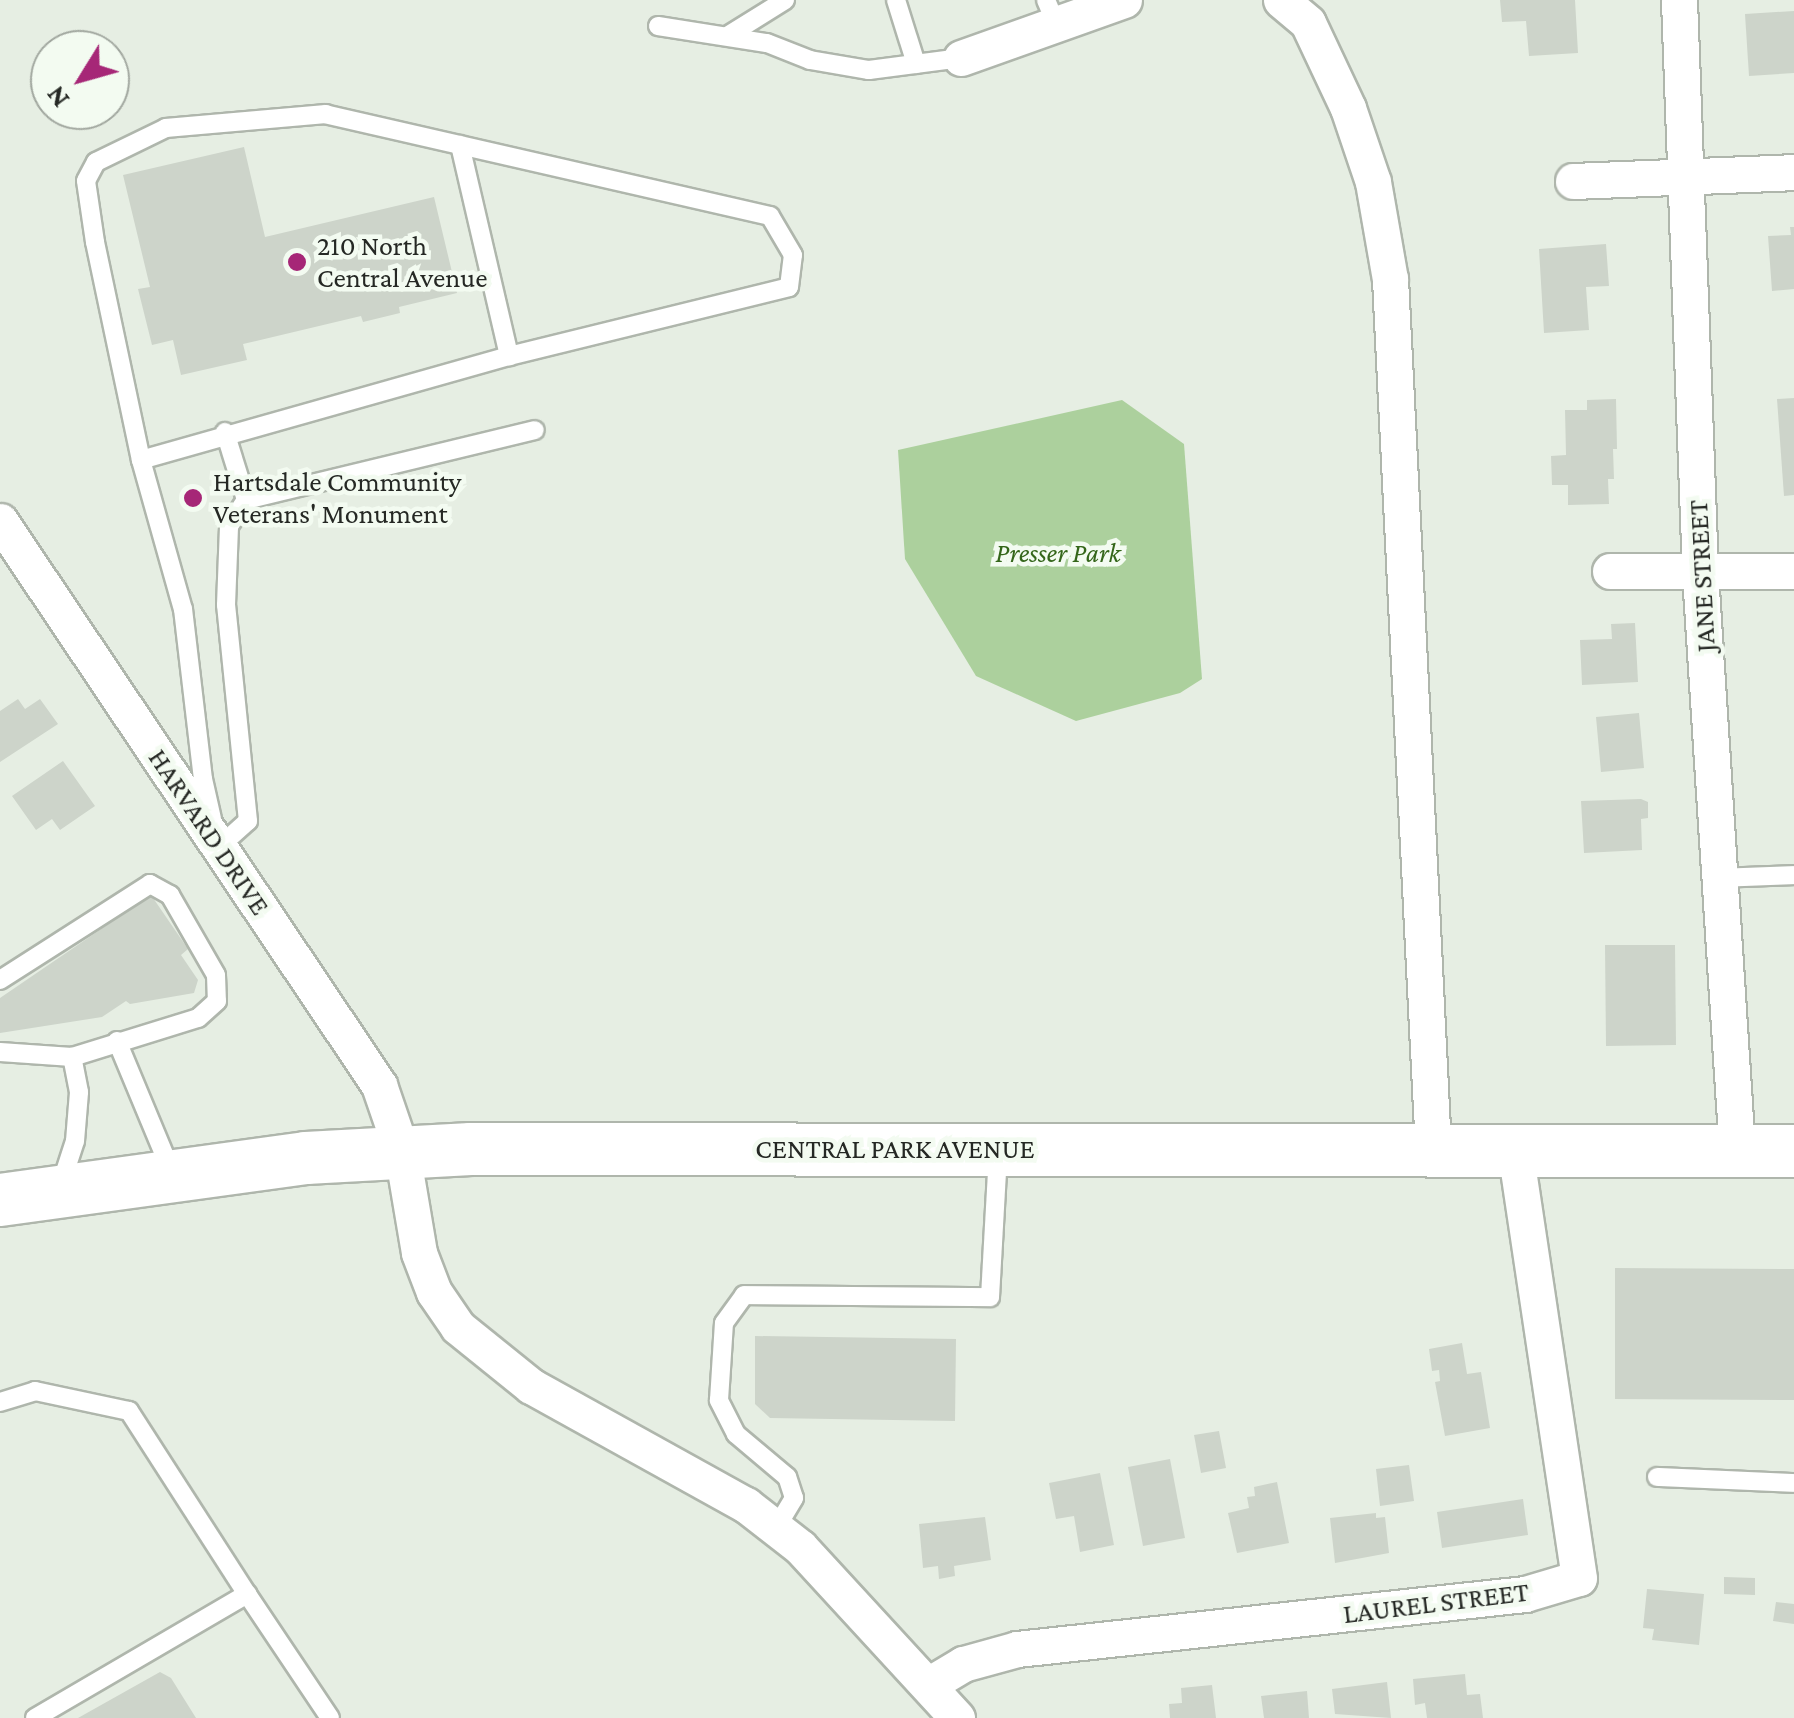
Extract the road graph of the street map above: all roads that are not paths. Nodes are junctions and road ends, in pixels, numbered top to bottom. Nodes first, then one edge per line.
1 (785, 0) edge
2 (896, 0) edge
3 (1124, 0) edge
4 (1282, 0) edge
5 (1678, 0) edge
6 (1051, 12) edge
7 (658, 26) dead end
8 (729, 35) junction
9 (960, 58) joint
10 (916, 64) junction
11 (460, 145) junction
12 (1794, 172) edge
13 (1688, 179) junction
14 (1573, 182) dead end
15 (509, 356) junction
16 (535, 430) dead end
17 (225, 432) junction
18 (141, 460) junction
19 (246, 500) junction
20 (0, 521) edge
21 (1610, 571) dead end
22 (1794, 571) edge
23 (1700, 574) junction
24 (232, 852) junction
25 (1794, 875) edge
26 (1720, 878) junction
27 (0, 980) edge
28 (117, 1041) junction
29 (0, 1052) edge
30 (72, 1057) junction
31 (998, 1148) junction
32 (1434, 1150) junction
33 (1514, 1150) junction
34 (1736, 1151) junction
35 (402, 1152) junction
36 (1794, 1152) edge
37 (172, 1174) junction
38 (59, 1190) junction
39 (0, 1200) edge
40 (0, 1402) edge
41 (1656, 1476) dead end
42 (1794, 1483) edge
43 (776, 1528) junction
44 (246, 1594) junction
45 (928, 1685) junction
46 (35, 1718) edge
47 (330, 1718) edge
48 (957, 1718) edge

1 - 8 lane
2 - 10 lane
3 - 6 street
4 - 32 street
5 - 13 street, JANE STREET
6 - 9 street
7 - 8 lane
8 - 10 lane
9 - 10 lane
11 - 15 lane
11 - 15 lane
11 - 18 lane
12 - 13 street
13 - 14 street
13 - 23 street, JANE STREET
15 - 17 lane
16 - 19 lane
17 - 18 lane
17 - 19 lane
18 - 24 lane
19 - 24 lane
20 - 24 street, HARVARD DRIVE
21 - 23 street
22 - 23 street
23 - 26 street, JANE STREET
24 - 35 street, HARVARD DRIVE
25 - 26 lane
26 - 34 street, JANE STREET
27 - 28 lane
28 - 30 lane
28 - 37 lane
29 - 30 lane
30 - 38 lane
31 - 32 main road, CENTRAL PARK AVENUE
31 - 35 main road, CENTRAL PARK AVENUE
31 - 43 lane
32 - 33 main road, CENTRAL PARK AVENUE
33 - 34 main road, CENTRAL PARK AVENUE
33 - 45 street, LAUREL STREET
34 - 36 main road, CENTRAL PARK AVENUE
35 - 37 main road, CENTRAL PARK AVENUE
35 - 43 street, HARVARD DRIVE
37 - 38 main road, CENTRAL PARK AVENUE
38 - 39 main road, CENTRAL PARK AVENUE
40 - 44 lane
41 - 42 lane
43 - 45 street, HARVARD DRIVE
44 - 46 lane
44 - 47 lane
45 - 48 street, HARVARD DRIVE

